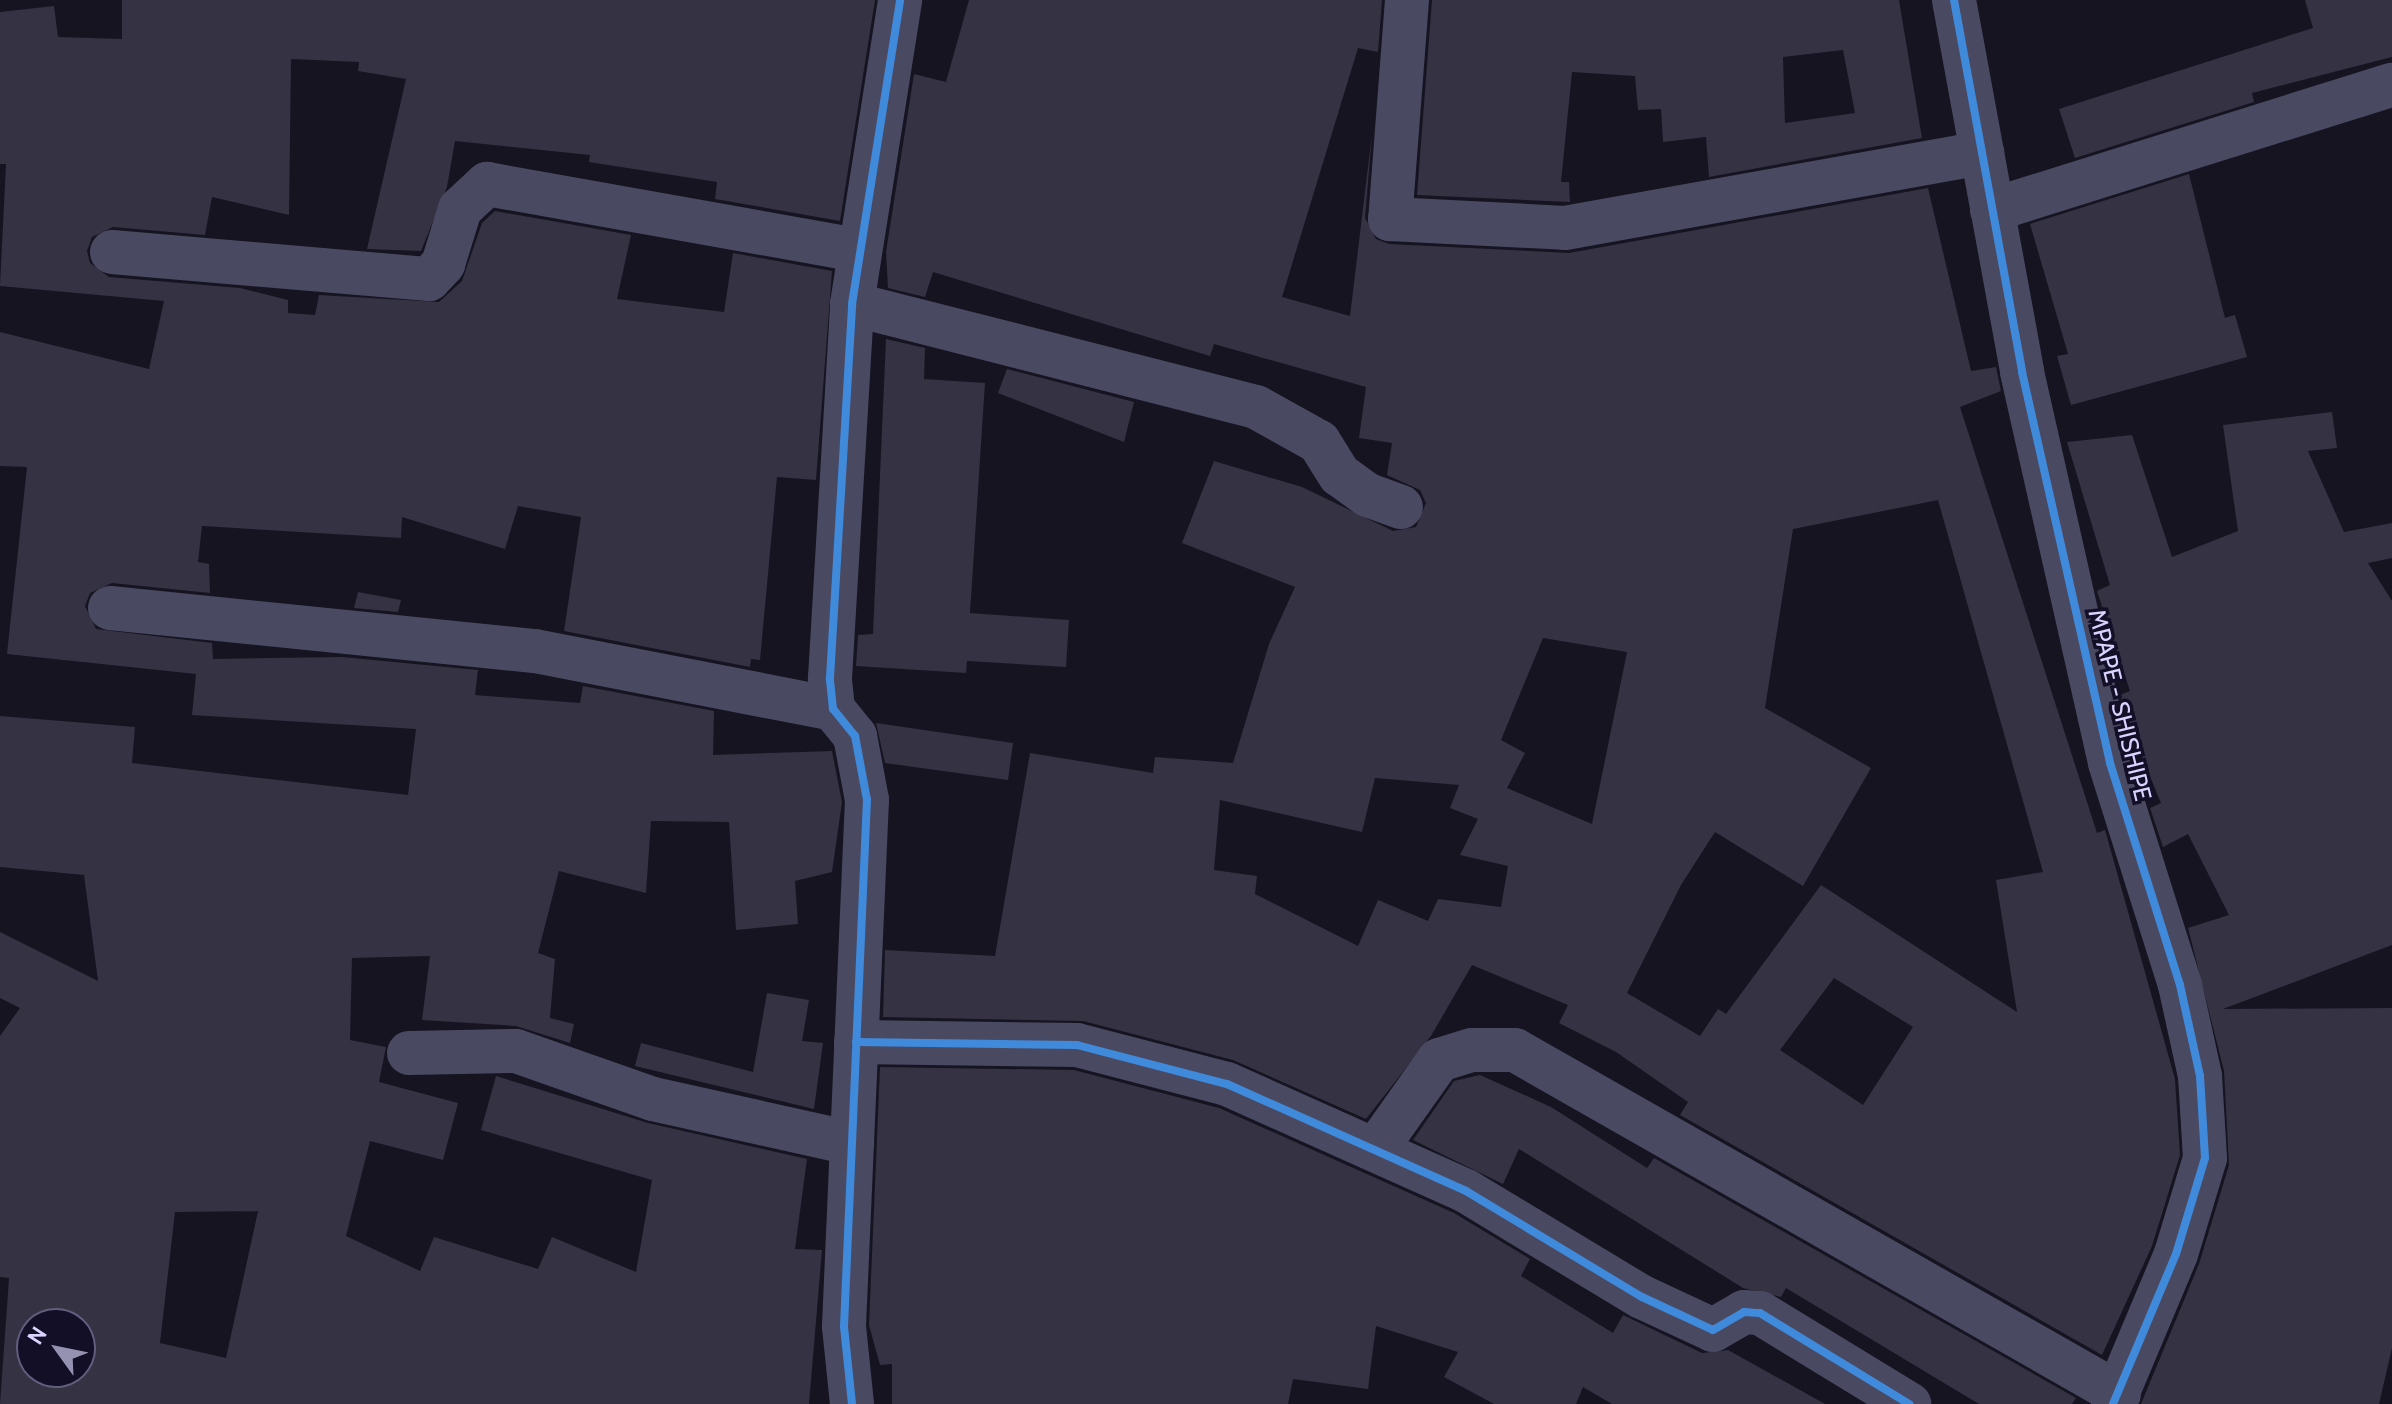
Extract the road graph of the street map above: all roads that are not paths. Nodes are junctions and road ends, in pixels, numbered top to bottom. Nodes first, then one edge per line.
1 (900, 0) edge
2 (1407, 0) edge
3 (1954, 0) edge
4 (2392, 85) edge
5 (1982, 153) junction
6 (1992, 210) junction
7 (859, 250) junction
8 (112, 252) dead end
9 (852, 304) junction
10 (1401, 507) dead end
11 (110, 608) dead end
12 (833, 709) junction
13 (856, 1042) junction
14 (409, 1053) dead end
15 (852, 1143) junction
16 (1378, 1146) junction
17 (2116, 1399) edge
18 (852, 1404) edge
19 (1909, 1404) edge

1 - 7 street
2 - 5 street
3 - 5 street, MPAPE - SHISHIPE
4 - 6 street
5 - 6 street, MPAPE - SHISHIPE
6 - 17 street, MPAPE - SHISHIPE
7 - 8 street
7 - 9 street
9 - 10 street
9 - 12 street
11 - 12 street
12 - 13 street
13 - 15 street
13 - 16 street
14 - 15 street
15 - 18 street
16 - 17 street
16 - 19 street

